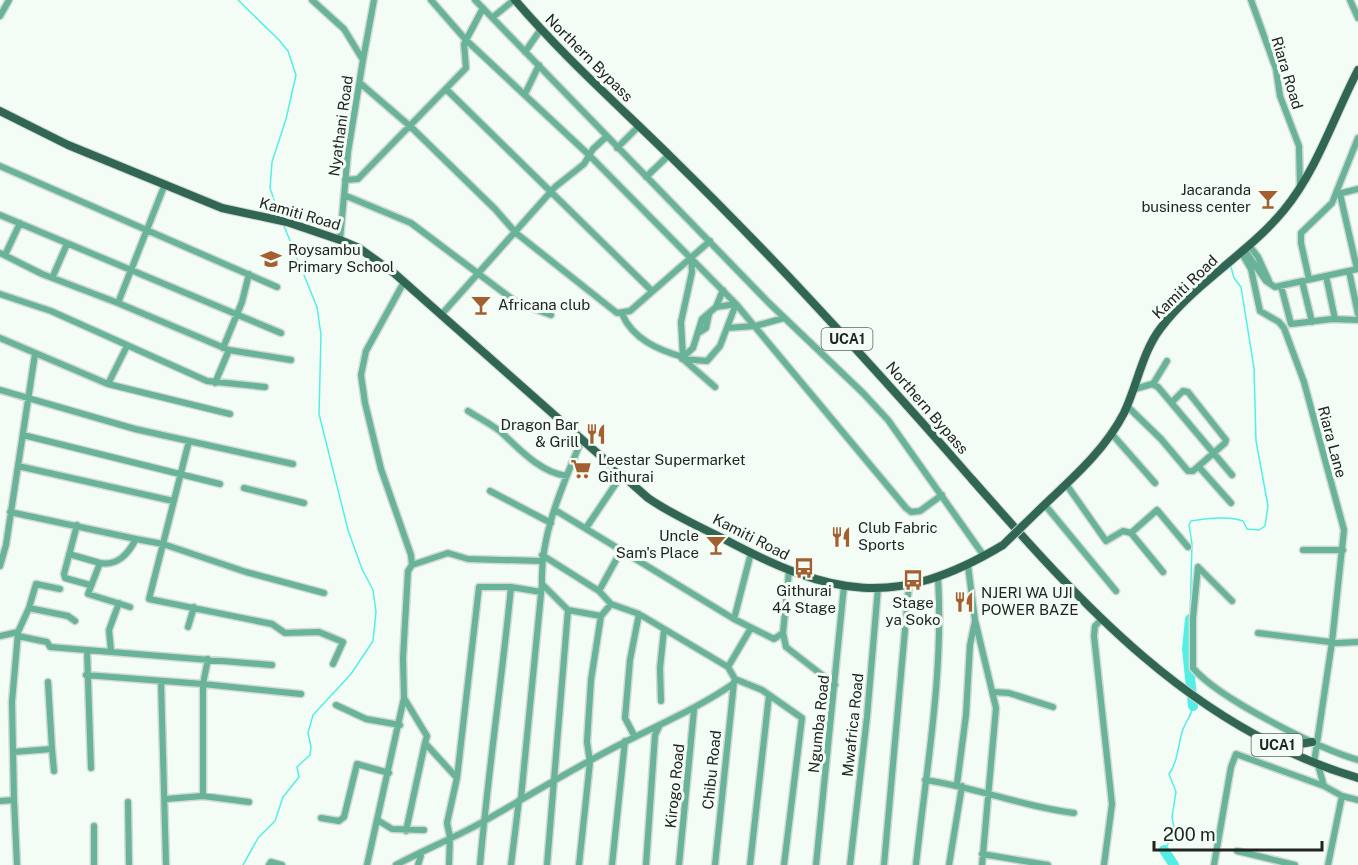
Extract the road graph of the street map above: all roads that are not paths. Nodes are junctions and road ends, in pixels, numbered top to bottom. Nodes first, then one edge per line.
1 (9, 0) edge
2 (312, 0) edge
3 (374, 0) edge
4 (431, 0) edge
5 (476, 0) edge
6 (514, 0) edge
7 (1251, 0) edge
8 (1350, 0) edge
9 (483, 9) junction
10 (0, 16) edge
11 (492, 17) junction
12 (1358, 18) edge
13 (541, 29) junction
14 (466, 40) junction
15 (525, 52) junction
16 (363, 60) junction
17 (539, 65) junction
18 (1358, 70) edge
19 (360, 83) junction
20 (447, 90) junction
21 (525, 94) junction
22 (0, 111) edge
23 (639, 126) junction
24 (411, 127) junction
25 (606, 137) junction
26 (1358, 138) edge
27 (617, 148) junction
28 (589, 155) junction
29 (669, 155) junction
30 (0, 166) edge
31 (646, 177) junction
32 (345, 180) junction
33 (165, 184) junction
34 (1300, 188) junction
35 (1358, 189) edge
36 (552, 191) junction
37 (1338, 194) junction
38 (344, 195) junction
39 (0, 215) edge
40 (21, 223) junction
41 (149, 230) junction
42 (516, 233) junction
43 (340, 240) junction
44 (710, 241) junction
45 (67, 244) junction
46 (1245, 249) junction
47 (2, 254) edge
48 (691, 257) junction
49 (1358, 269) edge
50 (132, 270) junction
51 (1349, 271) junction
52 (478, 273) junction
53 (249, 274) junction
54 (52, 276) junction
55 (1326, 276) junction
56 (1310, 279) junction
57 (1302, 281) junction
58 (404, 282) junction
59 (1281, 286) junction
60 (277, 287) dead end
61 (723, 290) junction
62 (652, 291) junction
63 (0, 294) edge
64 (118, 303) junction
65 (736, 304) junction
66 (716, 307) junction
67 (622, 314) junction
68 (1358, 314) edge
69 (441, 315) junction
70 (551, 315) dead end
71 (237, 316) junction
72 (784, 318) junction
73 (1335, 319) junction
74 (1358, 320) edge
75 (1312, 322) junction
76 (755, 326) junction
77 (727, 328) junction
78 (281, 333) dead end
79 (0, 338) edge
80 (127, 346) junction
81 (226, 349) junction
82 (35, 354) junction
83 (682, 358) junction
84 (291, 360) dead end
85 (1167, 361) dead end
86 (215, 383) junction
87 (108, 384) junction
88 (1153, 384) junction
89 (265, 387) dead end
90 (715, 387) dead end
91 (1135, 389) junction
92 (0, 390) edge
93 (29, 397) junction
94 (1172, 402) junction
95 (1127, 406) junction
96 (468, 411) dead end
97 (230, 414) dead end
98 (1111, 433) junction
99 (23, 435) junction
100 (582, 439) junction
101 (189, 441) junction
102 (1215, 453) junction
103 (293, 464) dead end
104 (18, 466) junction
105 (1199, 467) junction
106 (180, 473) junction
107 (567, 476) junction
108 (621, 476) junction
109 (1232, 476) dead end
110 (1155, 483) dead end
111 (220, 484) dead end
112 (1066, 484) junction
113 (244, 488) dead end
114 (490, 491) dead end
115 (942, 495) junction
116 (173, 501) junction
117 (304, 503) dead end
118 (1231, 503) dead end
119 (1045, 505) junction
120 (555, 510) junction
121 (10, 512) junction
122 (551, 523) junction
123 (77, 525) junction
124 (586, 528) junction
125 (1131, 533) junction
126 (136, 539) junction
127 (163, 544) junction
128 (1188, 547) dead end
129 (622, 549) junction
130 (1303, 550) dead end
131 (1343, 550) junction
132 (751, 553) junction
133 (69, 554) junction
134 (984, 556) junction
135 (542, 558) junction
136 (100, 563) junction
137 (412, 565) junction
138 (0, 566) edge
139 (968, 566) junction
140 (789, 571) junction
141 (1163, 572) dead end
142 (938, 578) junction
143 (542, 584) junction
144 (90, 585) junction
145 (909, 585) junction
146 (844, 586) junction
147 (511, 587) junction
148 (878, 588) junction
149 (60, 589) dead end
150 (599, 591) junction
151 (1116, 591) dead end
152 (541, 592) junction
153 (324, 593) dead end
154 (1232, 601) dead end
155 (119, 603) junction
156 (611, 604) junction
157 (130, 607) dead end
158 (29, 608) junction
159 (194, 608) junction
160 (568, 610) junction
161 (639, 614) junction
162 (601, 616) junction
163 (734, 619) junction
164 (975, 620) junction
165 (1101, 620) junction
166 (75, 621) dead end
167 (188, 627) dead end
168 (752, 628) junction
169 (664, 630) junction
170 (783, 633) junction
171 (1258, 633) dead end
172 (18, 634) junction
173 (0, 636) edge
174 (1332, 642) junction
175 (1358, 642) edge
176 (87, 650) junction
177 (111, 651) junction
178 (208, 659) junction
179 (333, 664) dead end
180 (272, 665) dead end
181 (728, 667) junction
182 (86, 675) junction
183 (161, 681) junction
184 (734, 681) junction
185 (48, 682) dead end
186 (203, 684) junction
187 (835, 685) junction
188 (994, 692) junction
189 (301, 694) dead end
190 (769, 695) junction
191 (404, 698) junction
192 (661, 701) dead end
193 (336, 705) dead end
194 (1053, 707) dead end
195 (694, 710) junction
196 (400, 725) junction
197 (659, 726) junction
198 (635, 737) junction
199 (625, 741) junction
200 (425, 743) junction
201 (1314, 743) junction
202 (1281, 747) junction
203 (52, 749) junction
204 (13, 752) junction
205 (1358, 760) edge
206 (590, 762) junction
207 (1316, 764) junction
208 (91, 768) dead end
209 (1329, 769) junction
210 (54, 771) dead end
211 (388, 774) junction
212 (457, 778) junction
213 (1358, 778) edge
214 (925, 780) junction
215 (555, 782) junction
216 (1323, 783) junction
217 (960, 785) junction
218 (989, 793) junction
219 (203, 796) junction
220 (1342, 796) junction
221 (166, 799) junction
222 (520, 799) junction
223 (14, 800) junction
224 (0, 801) edge
225 (1358, 801) edge
226 (128, 802) dead end
227 (249, 802) dead end
228 (1074, 813) dead end
229 (321, 818) dead end
230 (379, 821) junction
231 (484, 821) junction
232 (94, 826) dead end
233 (424, 830) dead end
234 (406, 831) junction
235 (450, 837) junction
236 (423, 850) junction
237 (1237, 851) dead end
238 (982, 854) junction
239 (17, 865) edge
240 (94, 865) edge
241 (129, 865) edge
242 (166, 865) edge
243 (269, 865) edge
244 (282, 865) edge
245 (367, 865) edge
246 (396, 865) edge
247 (418, 865) edge
248 (449, 865) edge
249 (480, 865) edge
250 (511, 865) edge
251 (547, 865) edge
252 (579, 865) edge
253 (612, 865) edge
254 (646, 865) edge
255 (679, 865) edge
256 (715, 865) edge
257 (750, 865) edge
258 (784, 865) edge
259 (816, 865) edge
260 (850, 865) edge
261 (884, 865) edge
262 (916, 865) edge
263 (949, 865) edge
264 (982, 865) edge
265 (1048, 865) edge
266 (1104, 865) edge
267 (1214, 865) edge
268 (1294, 865) edge
269 (1328, 865) edge

1 - 10 street
2 - 16 street, Nyathani Road
3 - 16 street
4 - 14 street
5 - 9 street
6 - 11 street
6 - 13 main road, Northern Bypass / UCA1
7 - 34 street, Riara Road
8 - 12 street
9 - 11 street
9 - 14 street
11 - 15 street
13 - 15 street
13 - 23 main road, Northern Bypass / UCA1
14 - 20 street
14 - 21 street
15 - 17 street
16 - 19 street, Nyathani Road
17 - 21 street
17 - 25 street
18 - 34 main road, Kamiti Road
19 - 24 street
19 - 32 street, Nyathani Road
20 - 24 street
20 - 36 street
21 - 28 street
22 - 33 main road, Kamiti Road
23 - 27 street
23 - 29 main road, Northern Bypass / UCA1
24 - 32 street
24 - 42 street
25 - 27 street
25 - 28 street
26 - 37 street
27 - 31 street
28 - 36 street
28 - 48 street
29 - 31 street
29 - 165 main road, Northern Bypass / UCA1
30 - 41 street
31 - 44 street
32 - 38 street, Nyathani Road
33 - 41 street
33 - 43 main road, Kamiti Road
34 - 46 main road, Kamiti Road
35 - 37 street
36 - 42 street
36 - 62 street
37 - 49 street
37 - 56 street
38 - 43 street, Nyathani Road
38 - 52 street
39 - 40 street
40 - 45 street
40 - 47 street
41 - 50 street
41 - 53 street
42 - 52 street
42 - 67 street
43 - 58 main road, Kamiti Road
44 - 48 street
44 - 72 street
45 - 50 street
45 - 54 street
46 - 59 street
46 - 91 main road, Kamiti Road
46 - 131 street, Riara Lane
47 - 54 street
48 - 61 street
48 - 62 street
48 - 83 street
49 - 51 street
50 - 64 street
50 - 71 street
51 - 55 street
51 - 68 street
52 - 69 street
52 - 70 street
53 - 60 street
53 - 71 street
54 - 64 street
55 - 56 street
55 - 73 street
56 - 57 street
57 - 59 street
57 - 75 street
58 - 69 main road, Kamiti Road
58 - 137 street
59 - 75 street
61 - 65 street
61 - 66 street
62 - 67 street
63 - 80 street
64 - 81 street
65 - 66 street
65 - 76 street
65 - 77 street
66 - 83 street
67 - 83 street
69 - 100 main road, Kamiti Road
71 - 78 street
71 - 81 street
72 - 76 street
72 - 115 street
73 - 74 street
73 - 75 street
76 - 77 street
76 - 115 street
77 - 83 street
79 - 82 street
80 - 86 street
80 - 87 street
81 - 84 street
81 - 86 street
82 - 87 street
82 - 93 street
83 - 90 street
85 - 88 street
86 - 89 street
87 - 97 street
88 - 91 street
88 - 94 street
91 - 95 main road, Kamiti Road
92 - 93 street
93 - 99 street
93 - 101 street
94 - 102 street
94 - 102 street
95 - 98 main road, Kamiti Road
95 - 105 street
96 - 107 street
98 - 110 street
98 - 112 main road, Kamiti Road
99 - 104 street
99 - 106 street
100 - 107 street
100 - 108 main road, Kamiti Road
101 - 103 street
101 - 106 street
102 - 105 street
102 - 109 street
104 - 116 street
104 - 121 street
105 - 118 street
106 - 111 street
106 - 116 street
107 - 120 street
108 - 124 street
108 - 132 main road, Kamiti Road
112 - 119 main road, Kamiti Road
112 - 125 street
113 - 117 street
114 - 122 street
115 - 134 street
116 - 127 street
119 - 134 main road, Kamiti Road, bridge
119 - 151 street
120 - 122 street
120 - 124 street
121 - 123 street
121 - 138 street
122 - 135 street
123 - 126 street
123 - 133 street
124 - 129 street
125 - 128 street
125 - 141 street
126 - 127 street
126 - 136 street
127 - 153 street
127 - 159 street
129 - 150 street
129 - 163 street
130 - 131 street
131 - 174 street, Riara Lane
132 - 140 main road, Kamiti Road
132 - 163 street
133 - 136 street
133 - 144 street
134 - 139 main road, Kamiti Road
135 - 137 street
135 - 143 street
135 - 150 street
136 - 144 street
137 - 191 street
139 - 142 main road, Kamiti Road
139 - 164 street
140 - 146 main road, Kamiti Road
140 - 170 street
142 - 145 main road, Kamiti Road
142 - 214 street
143 - 152 street
143 - 160 street
144 - 155 street
145 - 148 main road, Kamiti Road
145 - 261 street
146 - 148 main road, Kamiti Road
146 - 187 street, Ngumba Road
147 - 152 street
147 - 212 street
147 - 231 street
148 - 260 street, Mwafrica Road
149 - 158 street
150 - 156 street
152 - 222 street
154 - 201 street
155 - 157 street
155 - 177 street
156 - 161 street
156 - 162 street
158 - 166 street
158 - 172 street
159 - 167 street
159 - 179 street
160 - 162 street
160 - 215 street
161 - 169 street
161 - 198 street
162 - 206 street
163 - 168 street
164 - 188 street
164 - 217 street
165 - 202 main road, Northern Bypass / UCA1
165 - 266 street
168 - 170 street
168 - 181 street
169 - 181 street
169 - 192 street
170 - 187 street
171 - 174 street
172 - 173 street
172 - 176 street
172 - 204 street
174 - 175 street
174 - 201 street, Riara Lane
176 - 177 street
176 - 182 street
177 - 178 street
178 - 180 street
178 - 186 street
181 - 184 street
182 - 183 street
182 - 208 street
183 - 186 street
183 - 221 street
184 - 190 street
184 - 195 street
184 - 256 street, Chibu Road
185 - 203 street
186 - 189 street
186 - 219 street
187 - 259 street, Ngumba Road
188 - 194 street
188 - 218 street
190 - 257 street
190 - 258 street
191 - 196 street
191 - 200 street
193 - 196 street
195 - 197 street
195 - 255 street, Kirogo Road
196 - 211 street
197 - 198 street
197 - 254 street
198 - 199 street
199 - 206 street
199 - 253 street
200 - 212 street
200 - 234 street
201 - 202 main road
201 - 205 street
201 - 207 street, Riara Lane
202 - 207 main road, Northern Bypass / UCA1
203 - 204 street
203 - 210 street
204 - 223 street
206 - 215 street
206 - 252 street
207 - 209 main road, Northern Bypass / UCA1
207 - 216 street, Riara Lane
209 - 213 main road, Northern Bypass / UCA1
209 - 216 street
211 - 229 street
211 - 230 street
212 - 235 street
214 - 217 street
214 - 262 street
215 - 222 street
215 - 251 street
216 - 220 street
216 - 267 street
217 - 218 street
217 - 263 street
218 - 228 street
218 - 238 street
219 - 221 street
219 - 227 street
220 - 225 street
220 - 269 street
221 - 242 street
222 - 231 street
222 - 250 street
223 - 224 street
223 - 239 street
226 - 241 street
230 - 234 street
230 - 245 street
231 - 235 street
231 - 249 street
232 - 240 street
233 - 234 street
235 - 236 street
235 - 248 street
236 - 246 street
236 - 247 street
237 - 268 street
238 - 264 street
238 - 265 street
243 - 244 street

